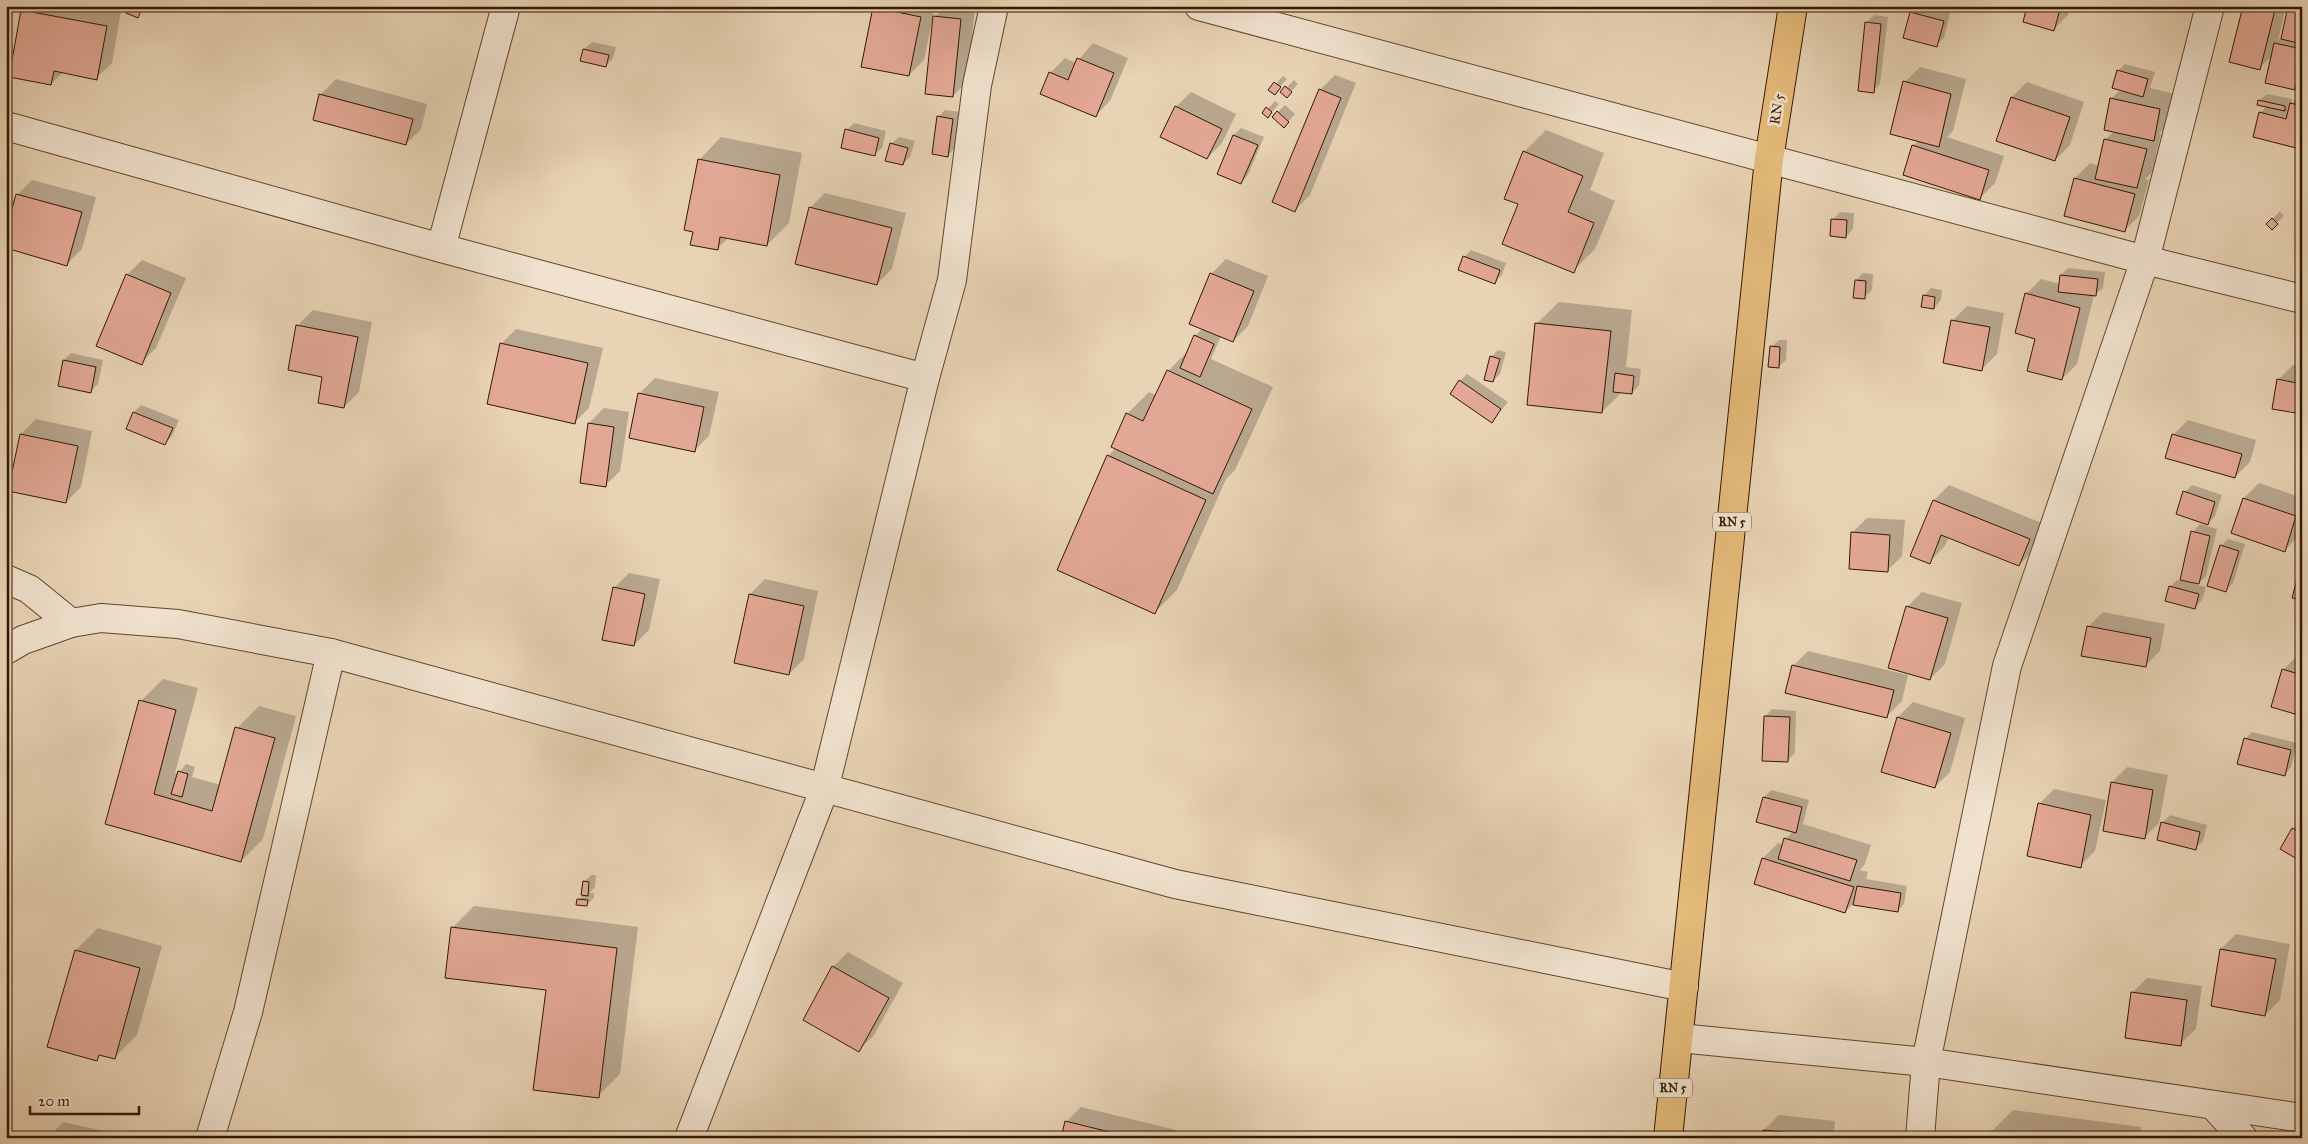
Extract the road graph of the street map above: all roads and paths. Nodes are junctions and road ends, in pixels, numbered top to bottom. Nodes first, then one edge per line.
1 (506, 6) edge
2 (994, 6) edge
3 (1199, 6) edge
4 (1793, 6) edge
5 (2210, 6) edge
6 (6, 126) edge
7 (1769, 159) junction
8 (440, 248) junction
9 (2145, 260) junction
10 (2302, 299) edge
11 (925, 378) junction
12 (6, 579) edge
13 (71, 623) junction
14 (6, 650) edge
15 (331, 654) junction
16 (824, 790) junction
17 (1684, 987) junction
18 (1679, 1038) junction
19 (1926, 1062) junction
20 (2214, 1105) junction
21 (2302, 1118) edge
22 (2302, 1128) edge
23 (210, 1138) edge
24 (689, 1138) edge
25 (1668, 1138) edge
26 (1920, 1138) edge
27 (2243, 1138) edge
28 (2295, 1138) edge

1 - 8 street
2 - 11 street
3 - 7 street
4 - 7 main road, RN 5 / RN 5
5 - 9 street
6 - 8 street
7 - 9 street
7 - 17 main road, RN 5 / RN 5
8 - 11 street
9 - 10 street
9 - 19 street
11 - 16 street
12 - 13 street
13 - 14 street
13 - 15 street
15 - 16 street
15 - 23 street
16 - 17 street
16 - 24 street
17 - 18 main road, RN 5 / RN 5
18 - 19 street
18 - 25 main road, RN 5 / RN 5
19 - 20 street
19 - 26 street
20 - 21 street
20 - 27 street
22 - 28 street

